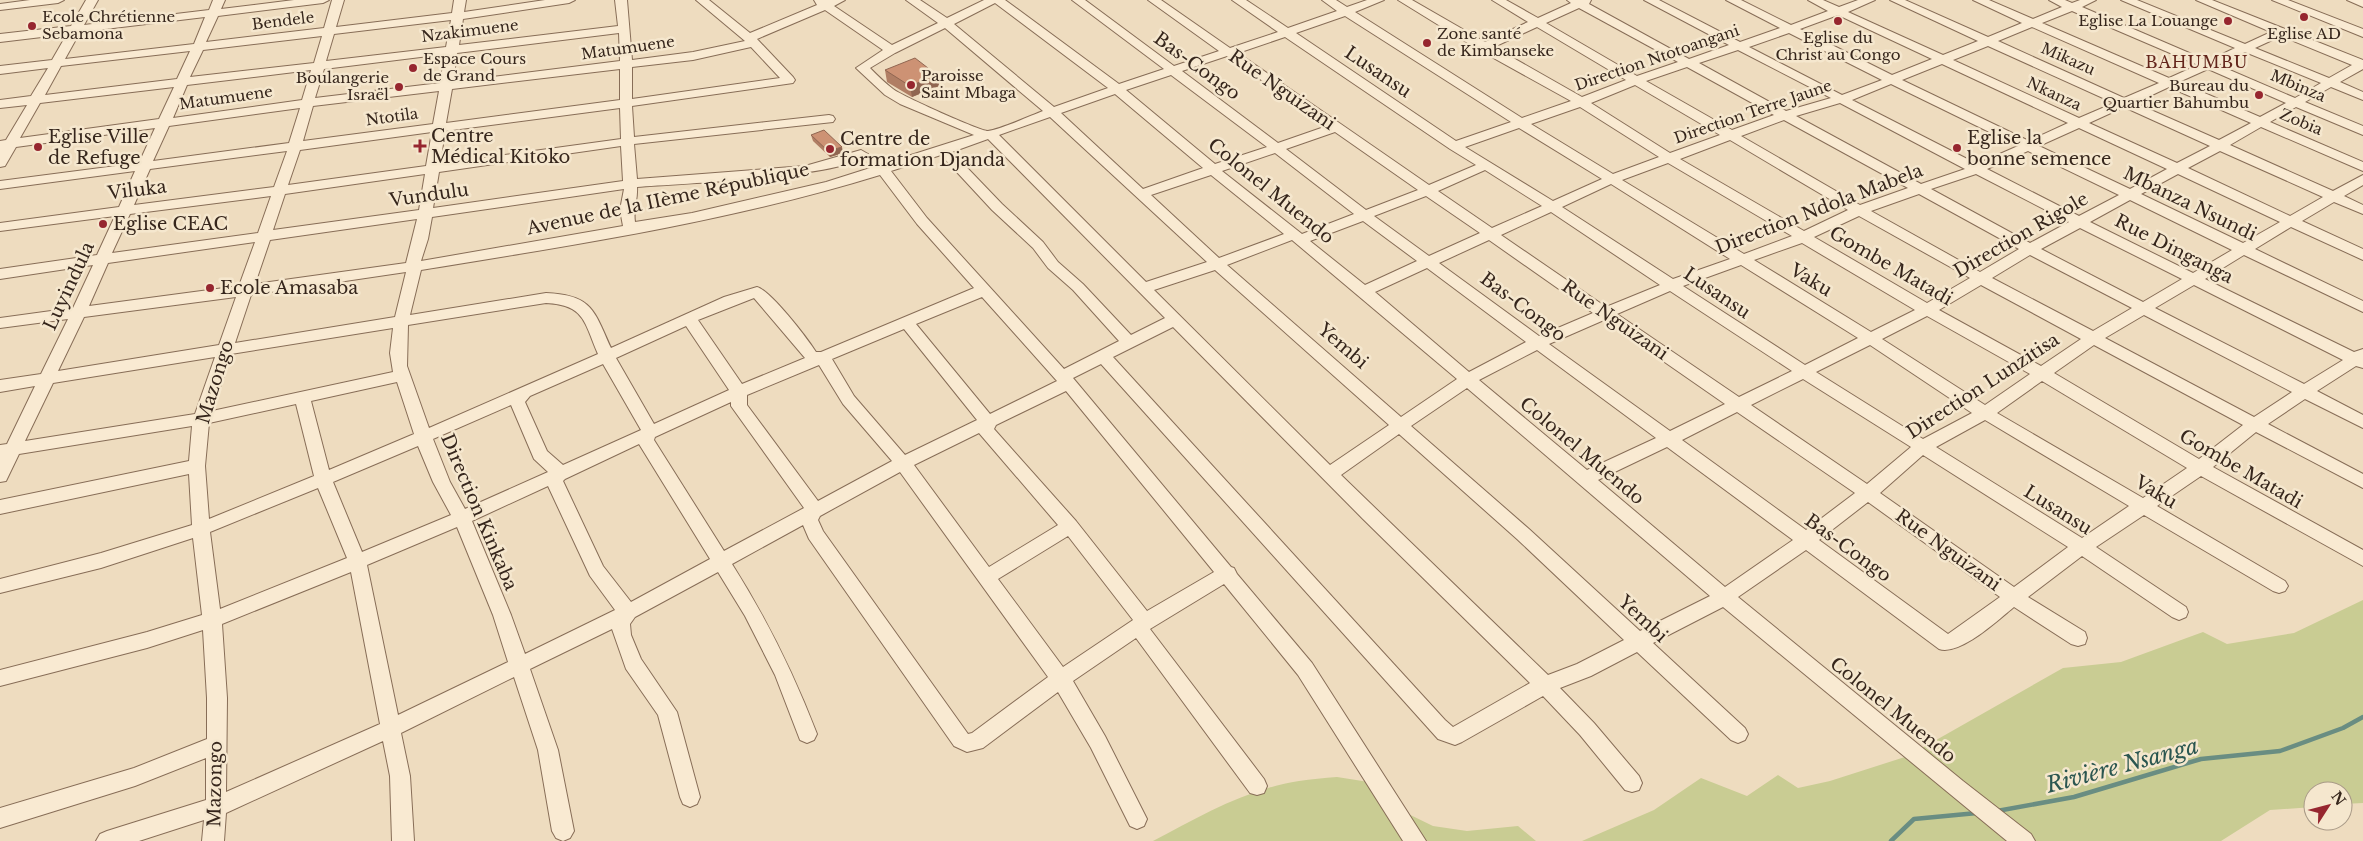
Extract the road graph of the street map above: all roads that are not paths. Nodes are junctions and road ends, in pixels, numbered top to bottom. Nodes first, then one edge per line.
1 (58, 0) edge
2 (92, 0) edge
3 (322, 0) edge
4 (338, 0) edge
5 (569, 0) edge
6 (621, 0) edge
7 (702, 0) edge
8 (839, 0) edge
9 (912, 0) edge
10 (993, 0) edge
11 (998, 0) edge
12 (1078, 0) edge
13 (1154, 0) edge
14 (1238, 0) edge
15 (1328, 0) edge
16 (1378, 0) edge
17 (1404, 0) edge
18 (1498, 0) edge
19 (1650, 0) edge
20 (1732, 0) edge
21 (1814, 0) edge
22 (1868, 0) edge
23 (1896, 0) edge
24 (1979, 0) edge
25 (2055, 0) edge
26 (2090, 0) edge
27 (2126, 0) edge
28 (2202, 0) edge
29 (2278, 0) edge
30 (2353, 0) edge
31 (1580, 1) edge
32 (821, 3) edge
33 (2363, 4) edge
34 (216, 6) edge
35 (0, 7) edge
36 (2071, 7) junction
37 (459, 8) edge
38 (1347, 12) junction
39 (1838, 12) junction
40 (946, 23) junction
41 (1536, 23) junction
42 (2033, 23) junction
43 (624, 29) junction
44 (1790, 29) junction
45 (330, 30) junction
46 (75, 31) junction
47 (1287, 32) junction
48 (2281, 32) junction
49 (2363, 34) edge
50 (0, 38) edge
51 (751, 41) junction
52 (1988, 42) junction
53 (197, 47) junction
54 (1483, 47) junction
55 (1738, 47) junction
56 (2245, 48) junction
57 (452, 50) junction
58 (891, 50) junction
59 (1227, 52) junction
60 (1943, 60) junction
61 (1688, 62) junction
62 (56, 64) junction
63 (2363, 64) edge
64 (626, 65) junction
65 (2208, 65) junction
66 (319, 66) junction
67 (0, 70) edge
68 (1173, 71) junction
69 (1892, 80) junction
70 (1634, 81) junction
71 (2169, 83) junction
72 (2331, 83) junction
73 (181, 84) junction
74 (446, 86) junction
75 (1117, 89) junction
76 (2363, 96) edge
77 (1842, 99) junction
78 (34, 101) junction
79 (1581, 102) junction
80 (2296, 102) junction
81 (308, 103) junction
82 (627, 103) junction
83 (2125, 103) junction
84 (0, 104) edge
85 (1053, 112) junction
86 (1783, 116) junction
87 (829, 119) dead end
88 (1519, 122) junction
89 (166, 123) junction
90 (2077, 123) junction
91 (2261, 123) junction
92 (438, 127) junction
93 (1337, 127) junction
94 (2363, 131) edge
95 (990, 135) junction
96 (1731, 136) junction
97 (626, 142) junction
98 (5, 144) edge
99 (295, 146) junction
100 (1455, 146) junction
101 (2219, 146) junction
102 (2029, 147) junction
103 (1277, 148) junction
104 (943, 150) junction
105 (862, 154) dead end
106 (1669, 158) junction
107 (0, 163) edge
108 (144, 165) junction
109 (1486, 165) junction
110 (2363, 167) edge
111 (1212, 169) junction
112 (1977, 169) junction
113 (2176, 169) junction
114 (432, 170) junction
115 (878, 170) junction
116 (1612, 179) junction
117 (2363, 179) edge
118 (629, 184) junction
119 (0, 185) edge
120 (1920, 190) junction
121 (278, 191) junction
122 (1427, 191) junction
123 (1141, 194) junction
124 (2129, 196) junction
125 (2332, 197) junction
126 (1552, 206) junction
127 (125, 210) junction
128 (1859, 210) junction
129 (2363, 210) edge
130 (425, 215) junction
131 (1364, 215) junction
132 (2289, 221) junction
133 (2079, 222) junction
134 (0, 227) edge
135 (640, 227) junction
136 (1492, 234) junction
137 (1296, 237) junction
138 (1804, 237) junction
139 (263, 238) junction
140 (2030, 249) junction
141 (2242, 250) junction
142 (2363, 256) edge
143 (1741, 260) junction
144 (101, 261) junction
145 (1431, 262) junction
146 (1217, 264) junction
147 (415, 265) junction
148 (0, 274) edge
149 (1982, 279) junction
150 (2192, 279) junction
151 (1672, 285) junction
152 (1143, 288) junction
153 (245, 290) junction
154 (984, 290) junction
155 (1364, 291) junction
156 (2145, 307) junction
157 (2363, 308) edge
158 (1927, 310) junction
159 (79, 312) junction
160 (1604, 313) junction
161 (690, 320) junction
162 (1174, 320) junction
163 (401, 322) junction
164 (0, 323) edge
165 (907, 323) junction
166 (1870, 338) junction
167 (2093, 338) junction
168 (1539, 342) junction
169 (1130, 343) junction
170 (224, 351) junction
171 (1103, 356) junction
172 (607, 357) junction
173 (823, 357) junction
174 (2360, 359) edge
175 (1805, 371) junction
176 (2043, 374) junction
177 (403, 375) junction
178 (46, 378) junction
179 (1065, 379) junction
180 (1467, 380) junction
181 (0, 386) edge
182 (525, 392) junction
183 (739, 392) junction
184 (2306, 392) junction
185 (302, 397) junction
186 (1736, 404) junction
187 (1985, 412) junction
188 (201, 419) junction
189 (2363, 422) edge
190 (989, 423) junction
191 (1400, 424) junction
192 (2255, 424) junction
193 (650, 432) junction
194 (424, 436) junction
195 (1669, 439) junction
196 (1923, 446) junction
197 (7, 450) edge
198 (903, 463) junction
199 (198, 466) junction
200 (2200, 468) junction
201 (560, 472) junction
202 (1331, 473) junction
203 (0, 476) edge
204 (324, 479) junction
205 (1584, 479) junction
206 (2363, 482) edge
207 (1868, 493) junction
208 (2143, 505) junction
209 (0, 507) edge
210 (816, 510) junction
211 (462, 518) junction
212 (1070, 526) junction
213 (201, 529) junction
214 (1806, 540) junction
215 (2082, 547) junction
216 (2363, 560) edge
217 (722, 561) junction
218 (358, 563) junction
219 (1228, 573) junction
220 (985, 578) junction
221 (0, 586) edge
222 (2279, 586) dead end
223 (1724, 597) junction
224 (2015, 598) junction
225 (628, 612) junction
226 (2179, 612) dead end
227 (212, 620) junction
228 (1141, 624) junction
229 (2078, 638) dead end
230 (1636, 641) junction
231 (519, 663) junction
232 (0, 678) edge
233 (1061, 679) junction
234 (1545, 685) junction
235 (392, 728) junction
236 (807, 734) dead end
237 (1738, 734) dead end
238 (216, 745) junction
239 (1632, 783) dead end
240 (1257, 786) dead end
241 (690, 797) dead end
242 (216, 807) junction
243 (0, 818) edge
244 (1137, 819) dead end
245 (563, 831) dead end
246 (107, 841) edge
247 (213, 841) edge
248 (403, 841) edge
249 (1415, 841) edge
250 (2024, 841) edge

1 - 35 street
2 - 46 street
3 - 34 street
4 - 45 street, Mazongo
5 - 37 street, Bendele
6 - 43 street
7 - 51 street
8 - 32 street, Matumuene
9 - 40 street, Yembi
10 - 40 street
11 - 75 street, Colonel Muendo
12 - 68 street, Bas-Congo
13 - 59 street, Rue Nguizani
14 - 47 street, Lusansu
15 - 38 street, Vaku
16 - 38 street, Avenue de la IIème République
17 - 54 street, Gombe Matadi
18 - 41 street
19 - 55 street, Rue Dinganga
20 - 44 street, Mbanza Nsundi
21 - 39 street, Nkanza
22 - 39 street, Direction Ntotoangani
23 - 52 street, Mikazu
24 - 42 street, Zobia
25 - 36 street, Mbinza
26 - 36 street, Direction Terre Jaune
27 - 56 street
28 - 48 street
29 - 49 street
30 - 33 street
31 - 41 street
31 - 61 street
32 - 51 street, Matumuene
32 - 58 street
34 - 46 street
34 - 53 street, Luyindula
36 - 42 street, Direction Terre Jaune
36 - 65 street, Mbinza
37 - 45 street, Bendele
37 - 57 street, Direction Kinkaba
38 - 47 street, Avenue de la IIème République
38 - 88 street, Vaku
39 - 44 street, Direction Ntotoangani
39 - 60 street, Nkanza
40 - 58 street
40 - 85 street, Yembi
41 - 54 street
41 - 70 street
42 - 52 street, Direction Terre Jaune
42 - 71 street, Zobia
43 - 57 street, Nzakimuene
43 - 64 street
44 - 55 street, Direction Ntotoangani
44 - 69 street, Mbanza Nsundi
45 - 53 street, Bendele
45 - 66 street, Mazongo
46 - 50 street
46 - 62 street
47 - 59 street, Avenue de la IIème République
47 - 100 street, Lusansu
48 - 56 street, Direction Ndola Mabela
48 - 63 street
51 - 64 street, Matumuene
51 - 82 street, Ntotila
52 - 60 street, Direction Terre Jaune
52 - 83 street, Mikazu
53 - 62 street, Bendele
53 - 73 street, Luyindula
54 - 79 street, Gombe Matadi
55 - 61 street, Direction Ntotoangani
55 - 77 street, Rue Dinganga
56 - 65 street, Direction Ndola Mabela
56 - 72 street
57 - 66 street, Nzakimuene
57 - 74 street, Direction Kinkaba
58 - 95 street
59 - 68 street, Avenue de la IIème République
59 - 93 street, Rue Nguizani
60 - 69 street, Direction Terre Jaune
60 - 90 street, Nkanza
61 - 70 street, Direction Ntotoangani
61 - 86 street
62 - 67 street, Bendele
62 - 78 street
63 - 72 street, Direction Rigole
64 - 74 street, Matumuene
64 - 82 street
65 - 71 street, Direction Ndola Mabela
65 - 80 street, Mbinza
66 - 73 street, Nzakimuene
66 - 81 street, Mazongo
68 - 75 street, Avenue de la IIème République
68 - 103 street, Bas-Congo
69 - 77 street, Direction Terre Jaune
69 - 102 street, Mbanza Nsundi
70 - 79 street, Direction Ntotoangani
70 - 96 street
71 - 83 street, Direction Ndola Mabela
71 - 91 street, Zobia
72 - 76 street
72 - 80 street, Direction Rigole
73 - 78 street, Nzakimuene
73 - 89 street, Luyindula
74 - 81 street, Matumuene
74 - 92 street, Direction Kinkaba
75 - 85 street, Avenue de la IIème République
75 - 111 street, Colonel Muendo
77 - 86 street, Direction Terre Jaune
77 - 112 street, Rue Dinganga
78 - 84 street, Nzakimuene
78 - 98 street
79 - 88 street, Direction Ntotoangani
79 - 106 street, Gombe Matadi
80 - 91 street, Direction Rigole
80 - 94 street, Mbinza
81 - 89 street, Matumuene
81 - 99 street, Mazongo
82 - 92 street, Ntotila
82 - 97 street
83 - 90 street, Direction Ndola Mabela
83 - 101 street, Mikazu
85 - 95 street, Avenue de la IIème République
85 - 123 street, Yembi
86 - 96 street, Direction Terre Jaune
86 - 120 street
87 - 97 street, Viluka
88 - 100 street, Direction Ntotoangani
88 - 116 street, Vaku
89 - 98 street, Matumuene
89 - 108 street, Luyindula
90 - 102 street, Direction Ndola Mabela
90 - 113 street, Nkanza
91 - 101 street, Direction Rigole
91 - 110 street, Zobia
92 - 99 street, Ntotila
92 - 114 street, Direction Kinkaba
93 - 103 street
93 - 122 street, Rue Nguizani
95 - 104 street, Avenue de la IIème République
95 - 152 street
96 - 106 street, Direction Terre Jaune
96 - 128 street
97 - 114 street, Viluka
97 - 118 street
98 - 107 street
99 - 108 street, Ntotila
99 - 121 street, Mazongo
100 - 109 street, Lusansu
101 - 113 street, Direction Rigole
101 - 125 street, Mikazu
102 - 112 street, Direction Ndola Mabela
102 - 124 street, Mbanza Nsundi
103 - 111 street
103 - 131 street, Bas-Congo
104 - 115 street, Avenue de la IIème République
104 - 169 street
105 - 118 street, Vundulu
106 - 116 street, Direction Terre Jaune
106 - 138 street, Gombe Matadi
108 - 119 street, Ntotila
108 - 127 street, Luyindula
109 - 122 street
109 - 126 street, Lusansu
111 - 123 street
111 - 137 street, Colonel Muendo
112 - 120 street, Direction Ndola Mabela
112 - 133 street, Rue Dinganga
113 - 124 street, Direction Rigole
113 - 132 street, Nkanza
114 - 121 street, Viluka
114 - 130 street, Direction Kinkaba
115 - 135 street, Avenue de la IIème République
115 - 154 street
116 - 126 street, Direction Terre Jaune
116 - 143 street, Vaku
117 - 125 street, Direction Lunzitisa
118 - 130 street, Vundulu
118 - 135 street
120 - 128 street, Direction Ndola Mabela
120 - 140 street
121 - 127 street, Viluka
121 - 139 street, Mazongo
122 - 131 street
122 - 136 street, Rue Nguizani
123 - 146 street, Yembi
124 - 133 street, Direction Rigole
124 - 141 street, Mbanza Nsundi
125 - 129 street, Mikazu
125 - 132 street, Direction Lunzitisa
126 - 136 street, Direction Terre Jaune
126 - 151 street, Lusansu
127 - 134 street, Viluka
127 - 144 street, Luyindula
128 - 138 street, Direction Ndola Mabela
128 - 149 street
130 - 139 street, Vundulu
130 - 147 street, Direction Kinkaba
131 - 137 street
131 - 145 street, Bas-Congo
132 - 141 street, Direction Lunzitisa
132 - 142 street, Nkanza
133 - 140 street, Direction Rigole
133 - 150 street, Rue Dinganga
135 - 147 street, Avenue de la IIème République
136 - 145 street, Direction Terre Jaune
136 - 160 street, Rue Nguizani
137 - 146 street
137 - 155 street, Colonel Muendo
138 - 143 street, Direction Ndola Mabela
138 - 158 street, Gombe Matadi
139 - 144 street, Vundulu
139 - 153 street, Mazongo
140 - 149 street, Direction Rigole
140 - 156 street
141 - 150 street, Direction Lunzitisa
141 - 157 street, Mbanza Nsundi
143 - 151 street, Direction Ndola Mabela
143 - 166 street, Vaku
144 - 148 street, Vundulu
144 - 159 street, Luyindula
145 - 155 street, Direction Terre Jaune
145 - 168 street, Bas-Congo
146 - 152 street
146 - 191 street, Yembi
147 - 153 street, Avenue de la IIème République
147 - 163 street, Direction Kinkaba
149 - 158 street, Direction Rigole
149 - 167 street
150 - 156 street, Direction Lunzitisa
150 - 174 street, Rue Dinganga
151 - 160 street, Direction Ndola Mabela
151 - 175 street, Lusansu
152 - 162 street
153 - 159 street, Avenue de la IIème République
153 - 170 street, Mazongo
154 - 165 street
154 - 179 street
155 - 180 street, Colonel Muendo
156 - 167 street, Direction Lunzitisa
156 - 184 street
158 - 166 street, Direction Rigole
158 - 176 street, Gombe Matadi
159 - 164 street, Avenue de la IIème République
159 - 178 street, Luyindula
160 - 168 street, Direction Ndola Mabela
160 - 186 street, Rue Nguizani
161 - 172 street
161 - 173 street
161 - 183 street
162 - 169 street
162 - 202 street
163 - 170 street
163 - 172 street
163 - 177 street, Direction Kinkaba
165 - 173 street
165 - 190 street
166 - 175 street, Direction Rigole
166 - 187 street, Vaku
167 - 176 street, Direction Lunzitisa
167 - 192 street
168 - 180 street, Direction Ndola Mabela
168 - 195 street, Bas-Congo
169 - 171 street
170 - 178 street
170 - 188 street, Mazongo
171 - 179 street
171 - 234 street, Direction Lunzitisa
172 - 182 street
172 - 193 street
173 - 183 street
173 - 198 street
174 - 184 street
175 - 186 street, Direction Rigole
175 - 196 street, Lusansu
176 - 187 street, Direction Lunzitisa
176 - 200 street, Gombe Matadi
177 - 185 street
177 - 194 street, Direction Kinkaba
178 - 181 street
178 - 197 street, Luyindula
179 - 190 street
179 - 219 street
180 - 191 street, Direction Ndola Mabela
180 - 205 street, Colonel Muendo
182 - 194 street
182 - 201 street
183 - 193 street
183 - 210 street
184 - 189 street
184 - 192 street
185 - 188 street
185 - 204 street
186 - 195 street, Direction Rigole
186 - 207 street, Rue Nguizani
187 - 196 street, Direction Lunzitisa
187 - 208 street, Vaku
188 - 197 street
188 - 199 street, Mazongo
190 - 198 street
190 - 212 street
191 - 202 street, Direction Ndola Mabela
191 - 230 street, Yembi
192 - 200 street
192 - 206 street
193 - 201 street
193 - 217 street
194 - 204 street
194 - 211 street, Direction Kinkaba
195 - 205 street, Direction Rigole
195 - 214 street, Bas-Congo
196 - 207 street, Direction Lunzitisa
196 - 215 street, Lusansu
197 - 203 street, Luyindula
198 - 210 street
198 - 220 street
199 - 209 street
199 - 213 street, Mazongo
200 - 208 street
200 - 216 street, Gombe Matadi
201 - 211 street
201 - 225 street
202 - 234 street
204 - 213 street
204 - 218 street
205 - 223 street, Colonel Muendo
207 - 214 street, Direction Lunzitisa
207 - 224 street, Rue Nguizani
208 - 215 street
208 - 222 street, Vaku
210 - 217 street
210 - 233 street
211 - 218 street
211 - 231 street, Direction Kinkaba
212 - 220 street
212 - 228 street
213 - 221 street
213 - 227 street, Mazongo
214 - 223 street, Direction Lunzitisa
214 - 224 street, Bas-Congo
215 - 224 street
215 - 226 street, Lusansu
217 - 225 street
217 - 236 street
218 - 227 street
218 - 235 street
219 - 228 street
219 - 249 street
220 - 233 street
223 - 230 street, Direction Lunzitisa
223 - 250 street, Colonel Muendo
224 - 229 street, Rue Nguizani
225 - 231 street
225 - 241 street
227 - 232 street
227 - 238 street, Mazongo
228 - 233 street
228 - 240 street
230 - 234 street, Direction Lunzitisa
230 - 237 street, Yembi
231 - 235 street
231 - 245 street, Direction Kinkaba
233 - 244 street
234 - 239 street
235 - 242 street
235 - 248 street
238 - 242 street, Mazongo
238 - 243 street
242 - 246 street
242 - 247 street, Mazongo

